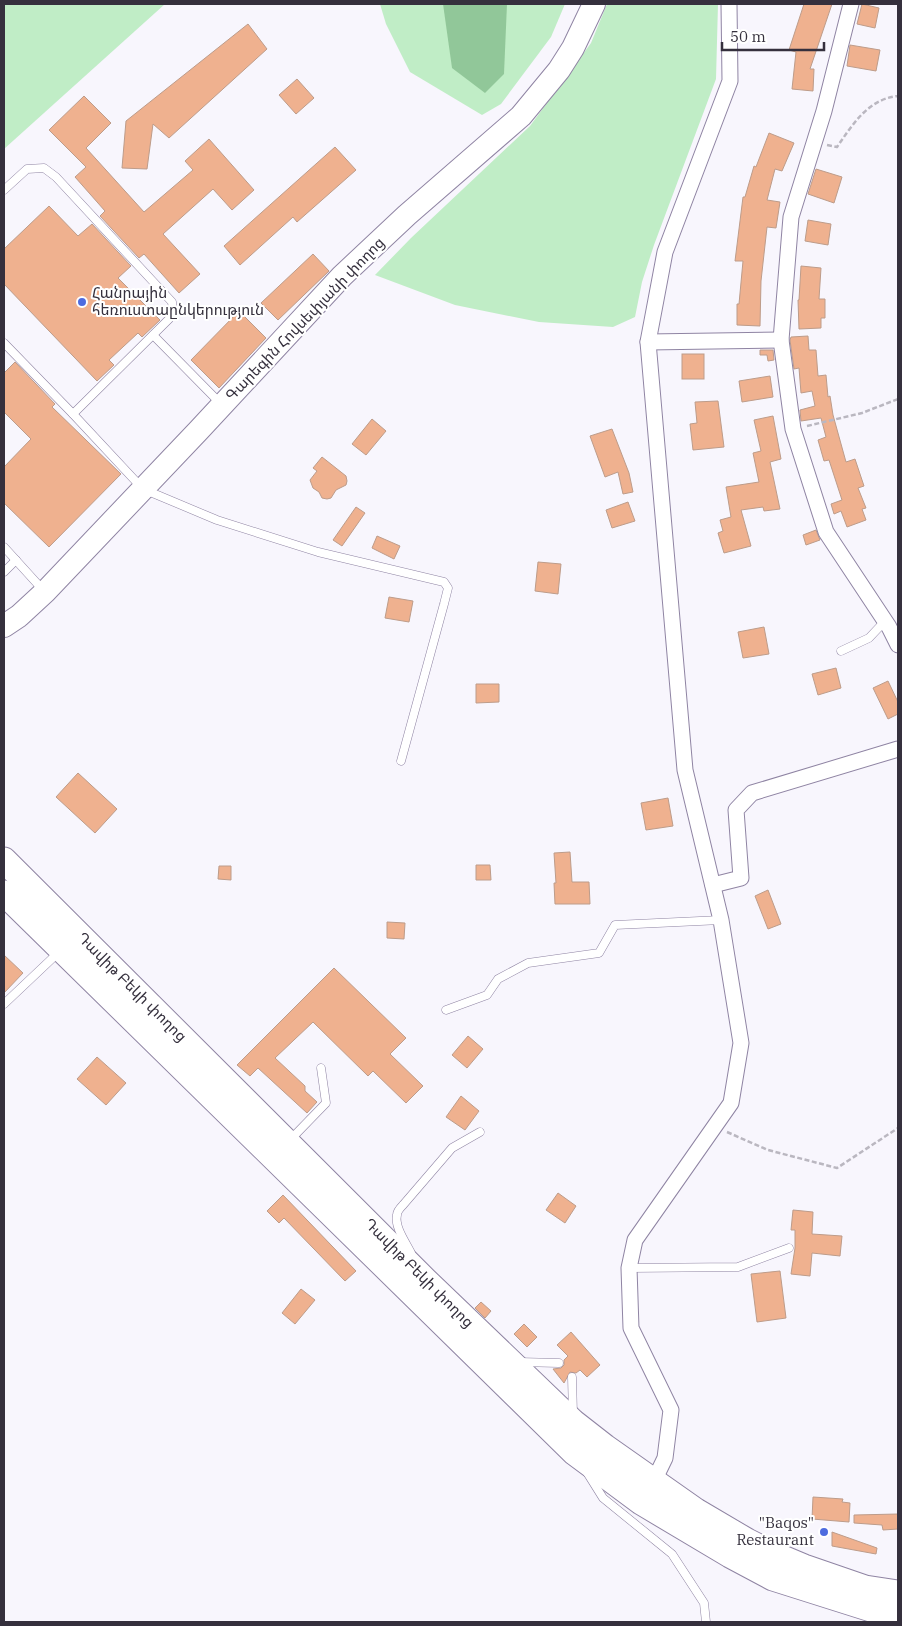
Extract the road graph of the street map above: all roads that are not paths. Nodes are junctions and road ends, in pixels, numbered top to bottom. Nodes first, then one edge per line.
1 (594, 4) edge
2 (729, 4) edge
3 (851, 4) edge
4 (4, 190) edge
5 (153, 335) junction
6 (781, 340) junction
7 (648, 342) junction
8 (4, 343) edge
9 (222, 406) junction
10 (73, 414) junction
11 (143, 489) junction
12 (4, 547) edge
13 (16, 560) junction
14 (4, 572) edge
15 (45, 592) junction
16 (885, 621) junction
17 (4, 626) edge
18 (898, 644) edge
19 (841, 651) dead end
20 (898, 749) edge
21 (401, 761) dead end
22 (4, 860) edge
23 (713, 885) junction
24 (4, 893) edge
25 (721, 920) junction
26 (62, 949) junction
27 (4, 1004) edge
28 (446, 1010) dead end
29 (321, 1068) dead end
30 (480, 1132) dead end
31 (280, 1150) junction
32 (789, 1248) dead end
33 (629, 1268) junction
34 (425, 1280) junction
35 (509, 1362) junction
36 (560, 1364) dead end
37 (572, 1377) dead end
38 (574, 1422) junction
39 (575, 1453) junction
40 (654, 1482) junction
41 (641, 1502) junction
42 (898, 1593) edge
43 (898, 1614) edge
44 (706, 1622) edge

1 - 9 main road, Գարեգին Հովսեփյանի փողոց
2 - 7 street
3 - 6 street
4 - 5 lane
5 - 9 lane
5 - 10 lane
6 - 7 street
6 - 16 street
7 - 23 street
8 - 10 lane
9 - 11 main road, Գարեգին Հովսեփյանի փողոց
10 - 11 lane
11 - 15 main road, Գարեգին Հովսեփյանի փողոց
11 - 21 lane
12 - 13 lane
13 - 14 lane
13 - 15 lane
15 - 17 main road, Գարեգին Հովսեփյանի փողոց
16 - 18 street
16 - 19 lane
20 - 23 street
22 - 31 main road, Դավիթ Բեկի փողոց
23 - 25 street
24 - 26 main road, Դավիթ Բեկի փողոց
25 - 28 lane
25 - 33 street
26 - 27 lane
26 - 31 main road, Դավիթ Բեկի փողոց
29 - 31 lane
30 - 34 lane
31 - 34 main road, Դավիթ Բեկի փողոց
31 - 39 main road, Դավիթ Բեկի փողոց
32 - 33 lane
33 - 40 street
34 - 35 main road, Դավիթ Բեկի փողոց
35 - 36 lane
35 - 38 main road, Դավիթ Բեկի փողոց
37 - 38 lane
38 - 40 main road, Դավիթ Բեկի փողոց
39 - 41 main road, Դավիթ Բեկի փողոց
39 - 44 lane
40 - 41 street
40 - 42 main road, Դավիթ Բեկի փողոց
41 - 43 main road, Դավիթ Բեկի փողոց

